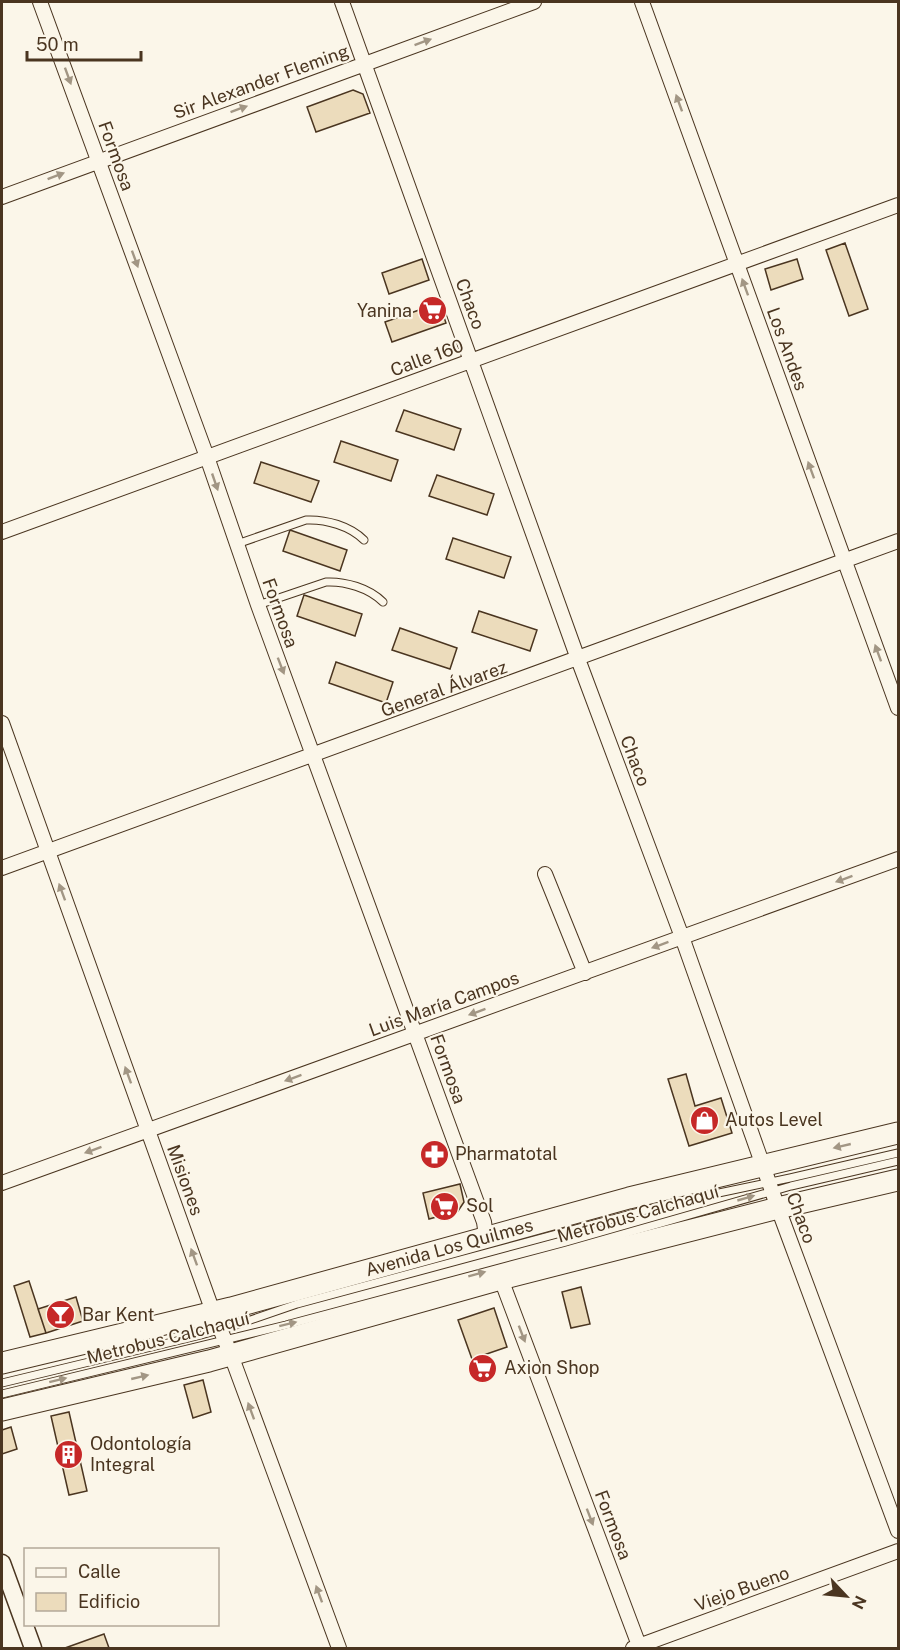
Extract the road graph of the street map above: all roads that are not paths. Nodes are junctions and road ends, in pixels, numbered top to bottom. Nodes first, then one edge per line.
1 (40, 2) edge
2 (342, 2) edge
3 (534, 2) edge
4 (642, 2) edge
5 (365, 63) junction
6 (98, 160) junction
7 (2, 197) edge
8 (898, 205) edge
9 (737, 263) junction
10 (471, 361) junction
11 (207, 457) junction
12 (2, 532) edge
13 (364, 540) dead end
14 (898, 541) edge
15 (237, 544) junction
16 (844, 561) junction
17 (383, 602) dead end
18 (258, 605) junction
19 (578, 659) junction
20 (898, 708) edge
21 (2, 723) edge
22 (314, 755) junction
23 (47, 852) junction
24 (898, 859) edge
25 (2, 868) edge
26 (545, 874) dead end
27 (682, 937) junction
28 (585, 972) junction
29 (416, 1034) junction
30 (148, 1130) junction
31 (898, 1133) edge
32 (898, 1153) edge
33 (898, 1161) edge
34 (898, 1180) edge
35 (2, 1183) edge
36 (770, 1186) junction
37 (622, 1216) junction
38 (486, 1236) junction
39 (501, 1279) junction
40 (222, 1334) junction
41 (2, 1363) edge
42 (2, 1383) edge
43 (2, 1394) edge
44 (2, 1410) edge
45 (898, 1531) edge
46 (898, 1551) edge
47 (2, 1563) edge
48 (24, 1623) edge
49 (25, 1626) edge
50 (33, 1648) edge
51 (339, 1648) edge
52 (637, 1648) edge

1 -> 6 street, Formosa
2 - 5 street, Chaco
5 -> 3 street, Sir Alexander Fleming
9 -> 4 street, Los Andes
6 -> 5 street, Sir Alexander Fleming
5 - 10 street, Chaco
7 -> 6 street, Sir Alexander Fleming
6 -> 11 street, Formosa
8 - 9 street, Calle 160
9 - 10 street, Calle 160
16 -> 9 street, Los Andes
10 - 11 street, Calle 160
10 - 19 street, Chaco
11 - 12 street, Calle 160
11 -> 15 street, Formosa
13 - 15 lane
14 - 16 street, General Álvarez
15 - 18 street, Formosa
16 - 19 street, General Álvarez
20 -> 16 street, Los Andes
17 - 18 lane
18 -> 22 street, Formosa
19 - 22 street, General Álvarez
19 - 27 street, Chaco
21 - 23 street, Misiones
22 - 23 street, General Álvarez
22 - 29 street, Formosa
23 - 25 street, General Álvarez
30 -> 23 street, Misiones
24 -> 27 street, Luis María Campos
26 - 28 street
27 -> 28 street, Luis María Campos
27 - 36 street, Chaco
28 -> 29 street, Luis María Campos
29 -> 30 street, Luis María Campos
29 - 38 street, Formosa
30 -> 35 street, Luis María Campos
40 -> 30 street, Misiones
31 -> 36 main road, Avenida Los Quilmes
32 - 36 lane, Metrobus Calchaquí
33 - 36 lane, Metrobus Calchaquí
34 - 36 main road, Avenida Los Quilmes
36 - 37 lane, Metrobus Calchaquí
36 - 38 main road, Avenida Los Quilmes
36 - 39 main road, Avenida Los Quilmes
40 -> 36 lane, Metrobus Calchaquí
36 - 45 street, Chaco
37 - 38 lane, Metrobus Calchaquí
37 - 40 lane, Metrobus Calchaquí
38 - 40 main road, Avenida Los Quilmes
39 - 40 main road, Avenida Los Quilmes
39 -> 52 street, Formosa
40 - 41 main road, Avenida Los Quilmes
40 - 42 lane, Metrobus Calchaquí
43 -> 40 lane, Metrobus Calchaquí
44 -> 40 main road, Avenida Los Quilmes
51 -> 40 street, Misiones
46 - 52 street, Viejo Bueno
47 - 48 street
49 - 50 street

